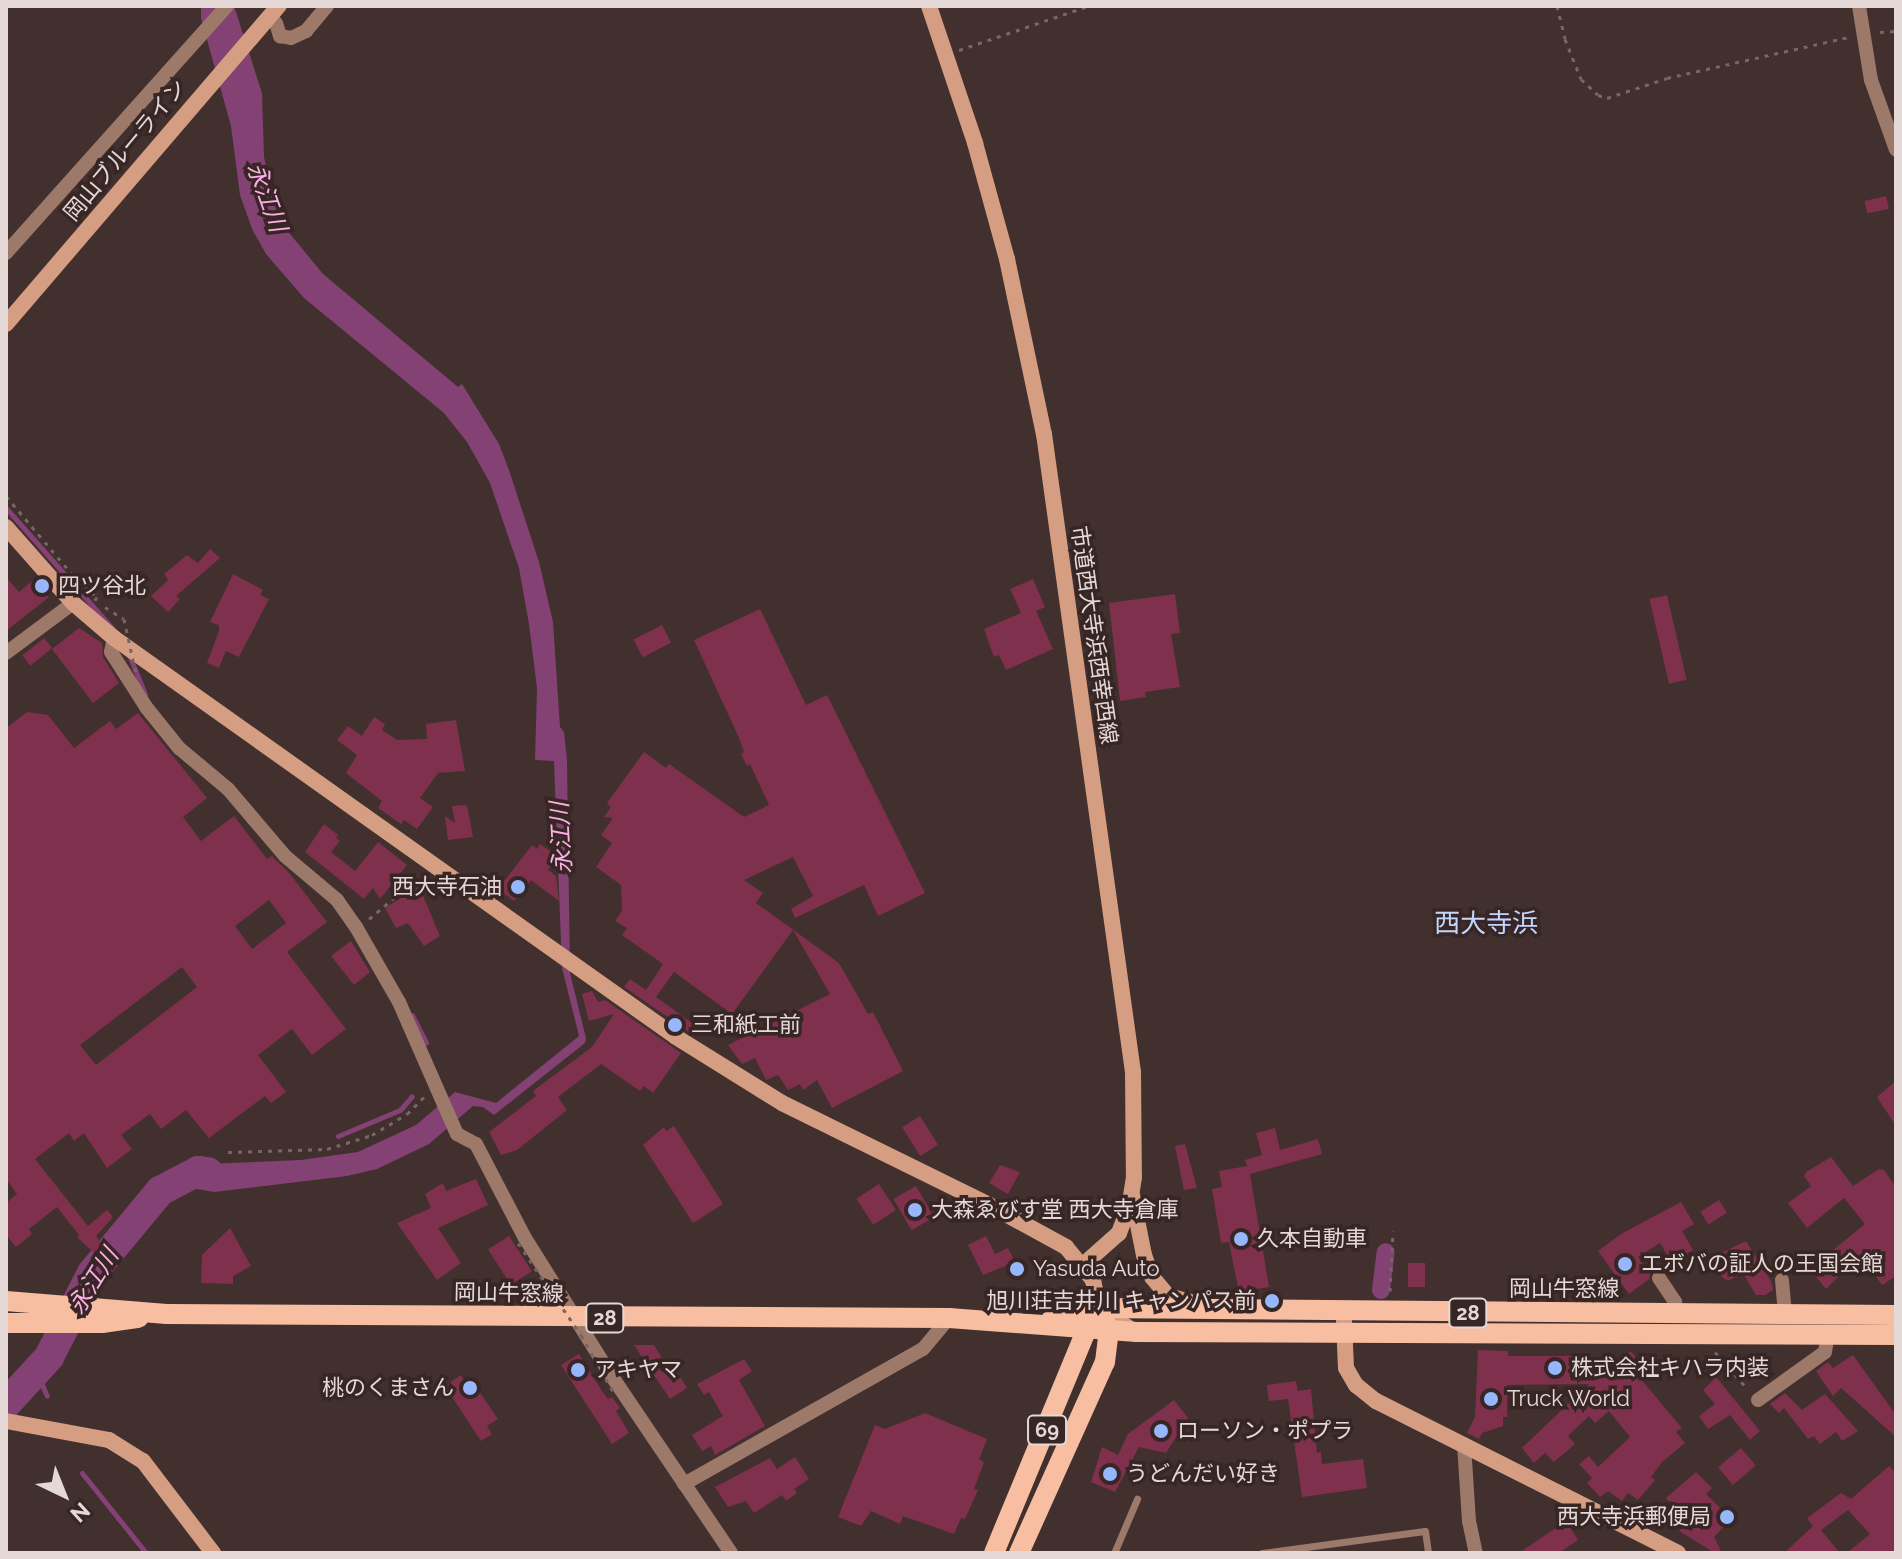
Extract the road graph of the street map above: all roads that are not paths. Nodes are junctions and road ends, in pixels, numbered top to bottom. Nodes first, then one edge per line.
1 (227, 6) edge
2 (279, 6) edge
3 (327, 6) edge
4 (929, 6) edge
5 (1859, 6) edge
6 (269, 24) junction
7 (1896, 150) edge
8 (6, 253) edge
9 (6, 324) edge
10 (6, 527) edge
11 (73, 603) junction
12 (115, 638) junction
13 (6, 653) edge
14 (1132, 1194) junction
15 (1083, 1265) junction
16 (1659, 1278) dead end
17 (1782, 1280) dead end
18 (6, 1301) edge
19 (1099, 1308) junction
20 (1230, 1312) junction
21 (166, 1314) junction
22 (1674, 1314) junction
23 (1785, 1314) junction
24 (1896, 1315) edge
25 (576, 1318) junction
26 (949, 1318) junction
27 (1344, 1321) junction
28 (6, 1323) edge
29 (1043, 1323) junction
30 (1084, 1330) junction
31 (1109, 1331) junction
32 (1136, 1332) junction
33 (1828, 1334) junction
34 (1896, 1335) edge
35 (1758, 1400) dead end
36 (12, 1422) edge
37 (1464, 1444) junction
38 (684, 1484) junction
39 (1137, 1499) dead end
40 (1669, 1551) edge
41 (213, 1553) edge
42 (731, 1553) edge
43 (994, 1553) edge
44 (1019, 1553) edge
45 (1114, 1553) edge
46 (1262, 1553) edge
47 (1428, 1553) edge
48 (1476, 1553) edge

1 - 8 street
2 - 6 street, 岡山ブルーライン
3 - 6 street
4 - 14 street, 市道西大寺浜西幸西線
5 - 7 street
6 - 9 street, 岡山ブルーライン
10 - 11 street
11 - 12 street
11 - 13 street
12 - 15 street, bridge
12 - 25 street
14 - 15 street, 市道西大寺浜西幸西線
14 - 20 street
15 - 19 street
16 - 22 street
17 - 23 street
18 - 21 main road, 岡山牛窓線 / 28
19 - 20 main road, 岡山牛窓線 / 28
19 - 29 main road, 岡山牛窓線 / 28
19 - 30 main road, 69
19 - 31 main road
19 - 32 street
20 - 27 main road, 岡山牛窓線 / 28
21 - 25 main road, 岡山牛窓線 / 28
21 - 28 main road, 岡山牛窓線 / 28
22 - 23 main road, 岡山牛窓線 / 28
22 - 27 main road, 岡山牛窓線 / 28
23 - 24 main road, 岡山牛窓線 / 28
25 - 26 main road, 岡山牛窓線 / 28
25 - 38 street
26 - 29 main road, 岡山牛窓線 / 28
26 - 38 street
27 - 32 main road, 岡山牛窓線 / 28
27 - 33 main road, 岡山牛窓線 / 28
27 - 37 street
29 - 30 main road, 岡山牛窓線 / 28
30 - 31 main road, 岡山牛窓線 / 28
30 - 43 main road, 69
31 - 32 main road, 岡山牛窓線 / 28
31 - 44 main road, 69
33 - 34 main road, 岡山牛窓線 / 28
33 - 35 street
36 - 41 street
37 - 40 street
37 - 48 street
38 - 42 street
39 - 45 lane
46 - 47 lane

